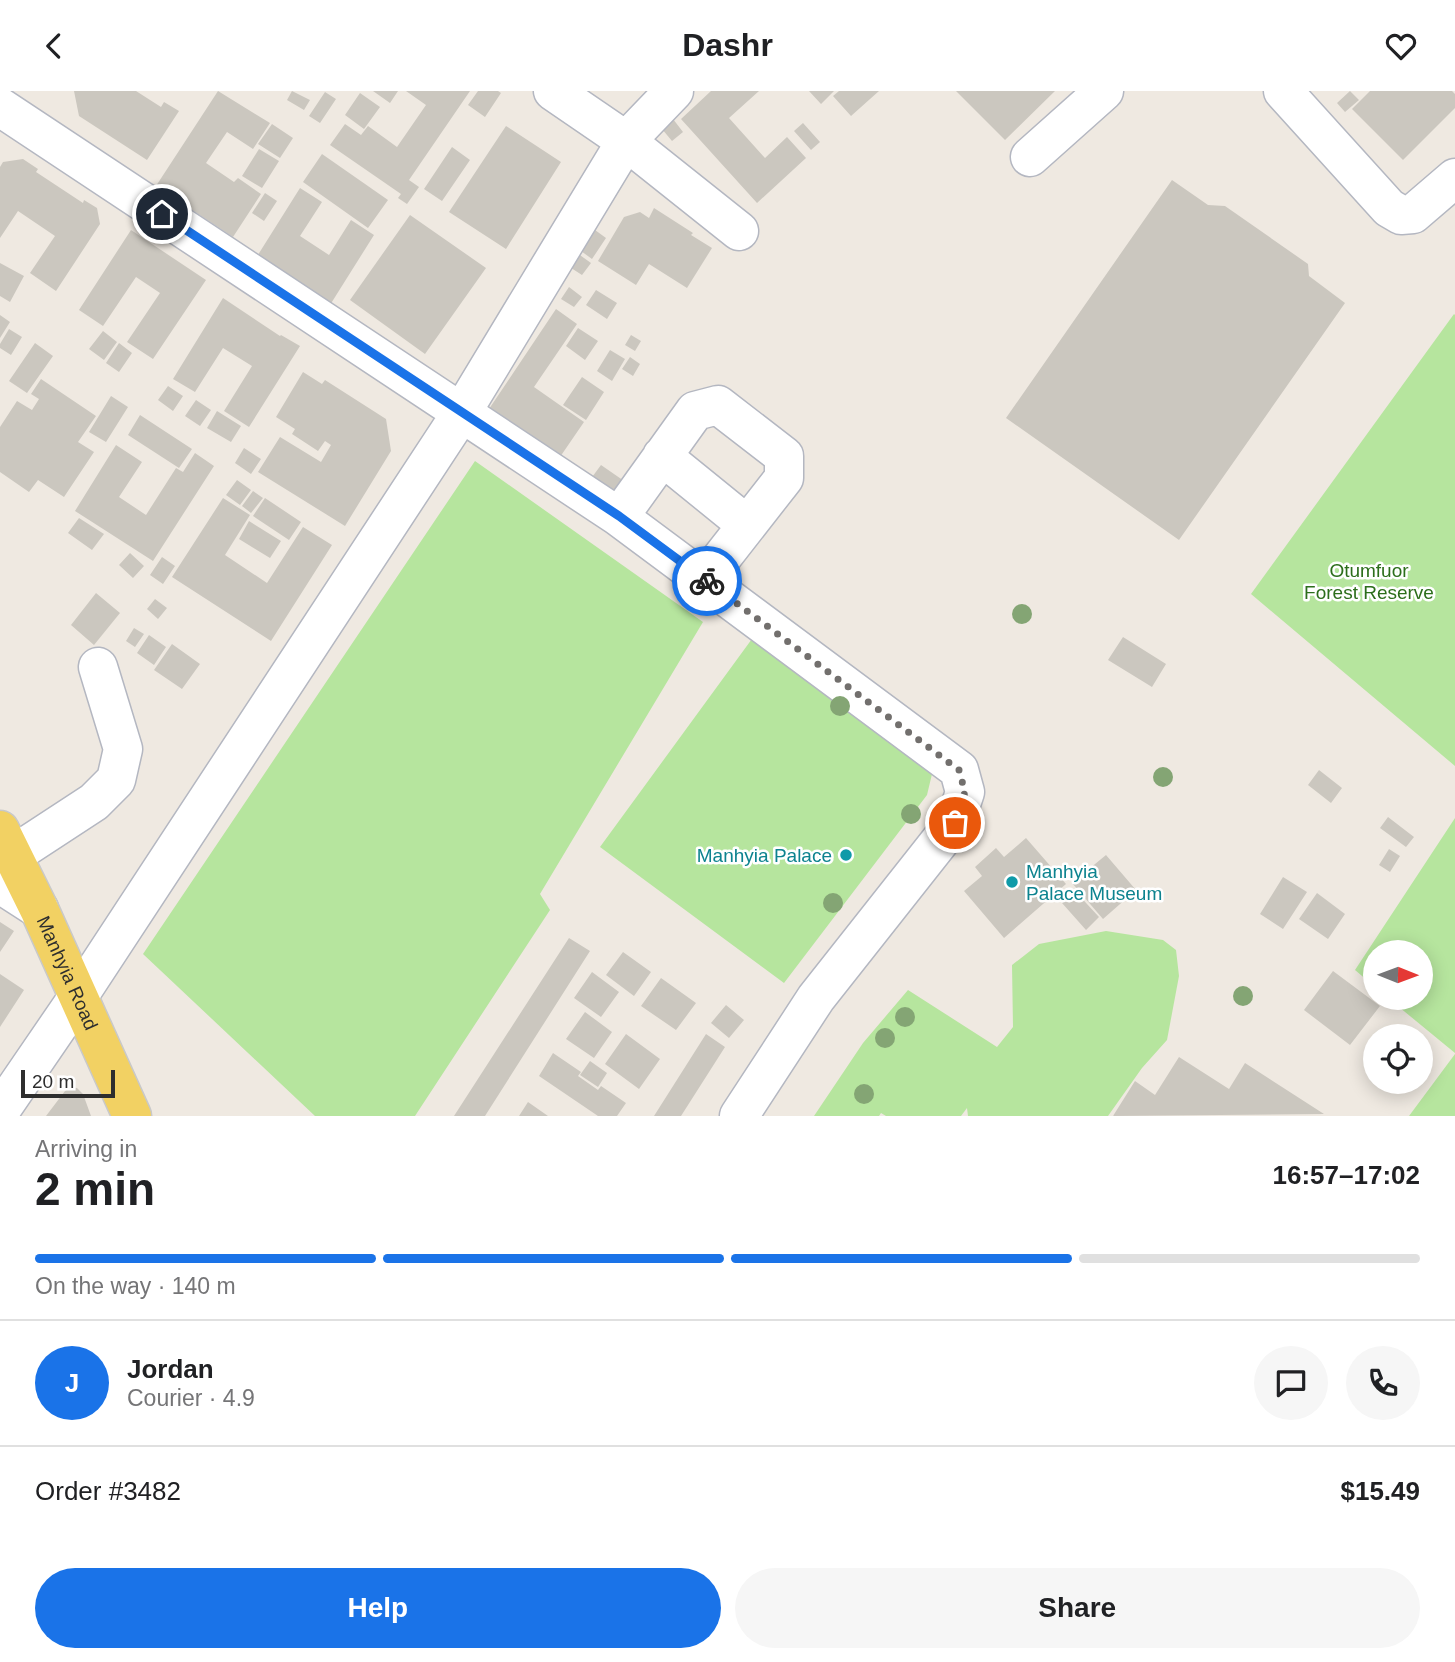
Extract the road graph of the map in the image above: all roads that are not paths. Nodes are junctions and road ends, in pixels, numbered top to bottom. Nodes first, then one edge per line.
1 (7, 91) edge
2 (553, 91) edge
3 (674, 91) edge
4 (1104, 91) edge
5 (1283, 91) edge
6 (0, 100) edge
7 (0, 107) edge
8 (626, 141) junction
9 (1030, 157) dead end
10 (1455, 179) edge
11 (739, 231) dead end
12 (462, 412) junction
13 (662, 456) junction
14 (619, 516) junction
15 (747, 525) junction
16 (705, 579) junction
17 (98, 667) dead end
18 (4, 856) edge
19 (78, 997) junction
20 (0, 1111) edge
21 (132, 1116) edge
22 (739, 1116) edge

1 - 6 street
2 - 8 street
3 - 8 street
4 - 9 street
5 - 10 street
7 - 12 street
8 - 11 street
8 - 12 street
12 - 14 street
12 - 19 street
13 - 14 street
13 - 15 street
13 - 15 street
14 - 16 street
15 - 16 street
16 - 22 street
17 - 18 street
18 - 19 main road, Manhyia Road
19 - 20 street
19 - 21 main road, Manhyia Road

